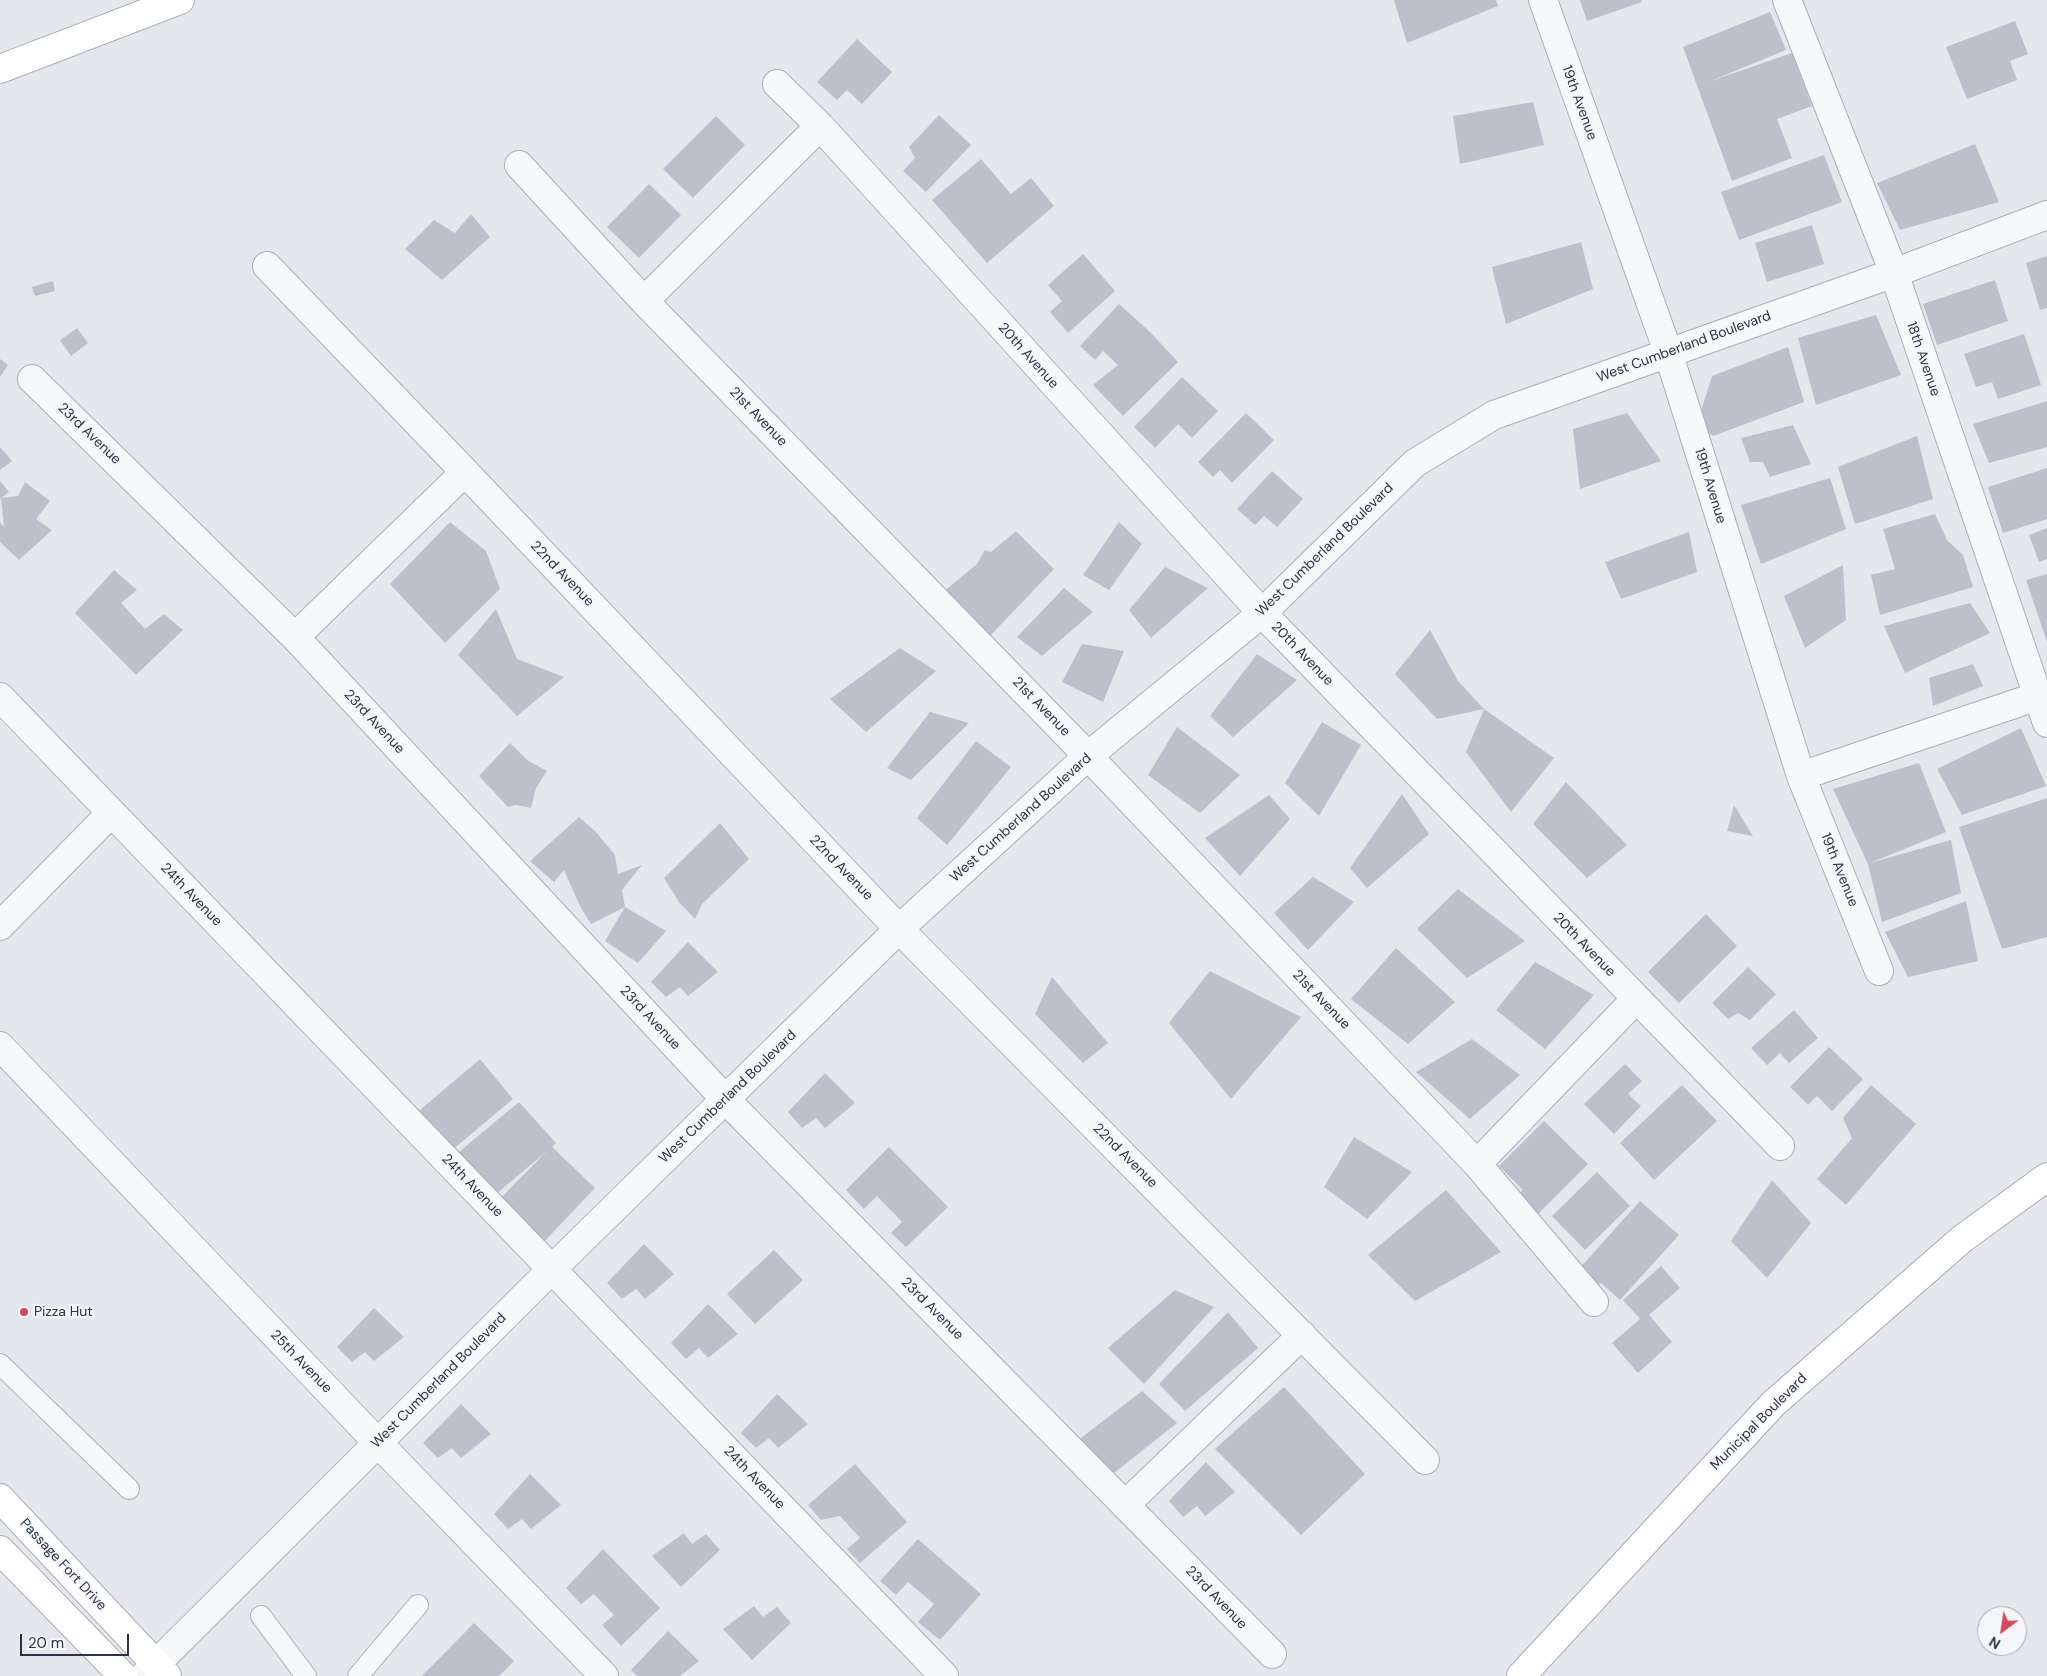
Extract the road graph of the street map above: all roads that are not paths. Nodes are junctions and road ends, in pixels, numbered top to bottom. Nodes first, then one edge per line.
1 (180, 0) edge
2 (1543, 0) edge
3 (1787, 0) edge
4 (0, 69) edge
5 (777, 84) dead end
6 (820, 126) junction
7 (519, 165) dead end
8 (2047, 215) edge
9 (267, 266) dead end
10 (1894, 273) junction
11 (644, 301) junction
12 (1668, 352) junction
13 (32, 379) dead end
14 (465, 472) junction
15 (1262, 613) junction
16 (295, 637) junction
17 (2038, 696) junction
18 (0, 698) edge
19 (2047, 723) edge
20 (1088, 756) junction
21 (1801, 776) junction
22 (111, 813) junction
23 (0, 926) edge
24 (899, 929) junction
25 (1879, 971) dead end
26 (1636, 999) junction
27 (0, 1046) edge
28 (725, 1099) junction
29 (1780, 1146) dead end
30 (1477, 1164) junction
31 (2047, 1177) edge
32 (552, 1269) junction
33 (1594, 1302) dead end
34 (1302, 1334) junction
35 (0, 1364) edge
36 (378, 1442) junction
37 (1425, 1460) dead end
38 (129, 1489) dead end
39 (0, 1498) edge
40 (1125, 1504) junction
41 (0, 1550) edge
42 (418, 1605) dead end
43 (261, 1616) dead end
44 (1272, 1654) dead end
45 (156, 1672) edge
46 (123, 1676) edge
47 (306, 1676) edge
48 (358, 1676) edge
49 (604, 1676) edge
50 (944, 1676) edge
51 (1521, 1676) edge

1 - 4 main road
2 - 12 street, 19th Avenue
3 - 10 street, 18th Avenue
5 - 6 street, 20th Avenue
6 - 11 street
6 - 15 street, 20th Avenue
7 - 11 street, 21st Avenue
8 - 10 street, West Cumberland Boulevard
9 - 14 street, 22nd Avenue
10 - 12 street, West Cumberland Boulevard
10 - 17 street, 18th Avenue
11 - 20 street, 21st Avenue
12 - 15 street, West Cumberland Boulevard
12 - 21 street, 19th Avenue
13 - 16 street, 23rd Avenue
14 - 16 street
14 - 24 street, 22nd Avenue
15 - 20 street, West Cumberland Boulevard
15 - 26 street, 20th Avenue
16 - 28 street, 23rd Avenue
17 - 19 street, 18th Avenue
17 - 21 street
18 - 22 street, 24th Avenue
20 - 24 street, West Cumberland Boulevard
20 - 30 street, 21st Avenue
21 - 25 street, 19th Avenue
22 - 23 street
22 - 32 street, 24th Avenue
24 - 28 street, West Cumberland Boulevard
24 - 34 street, 22nd Avenue
26 - 29 street, 20th Avenue
26 - 30 street
27 - 36 street, 25th Avenue
28 - 32 street, West Cumberland Boulevard
28 - 40 street, 23rd Avenue
30 - 33 street, 21st Avenue
31 - 51 main road, Municipal Boulevard
32 - 36 street, West Cumberland Boulevard
32 - 50 street, 24th Avenue
34 - 37 street, 22nd Avenue
34 - 40 street
35 - 38 lane
36 - 45 street, West Cumberland Boulevard
36 - 49 street, 25th Avenue
39 - 45 main road, Passage Fort Drive
40 - 44 street, 23rd Avenue
41 - 46 main road
42 - 48 lane
43 - 47 lane

